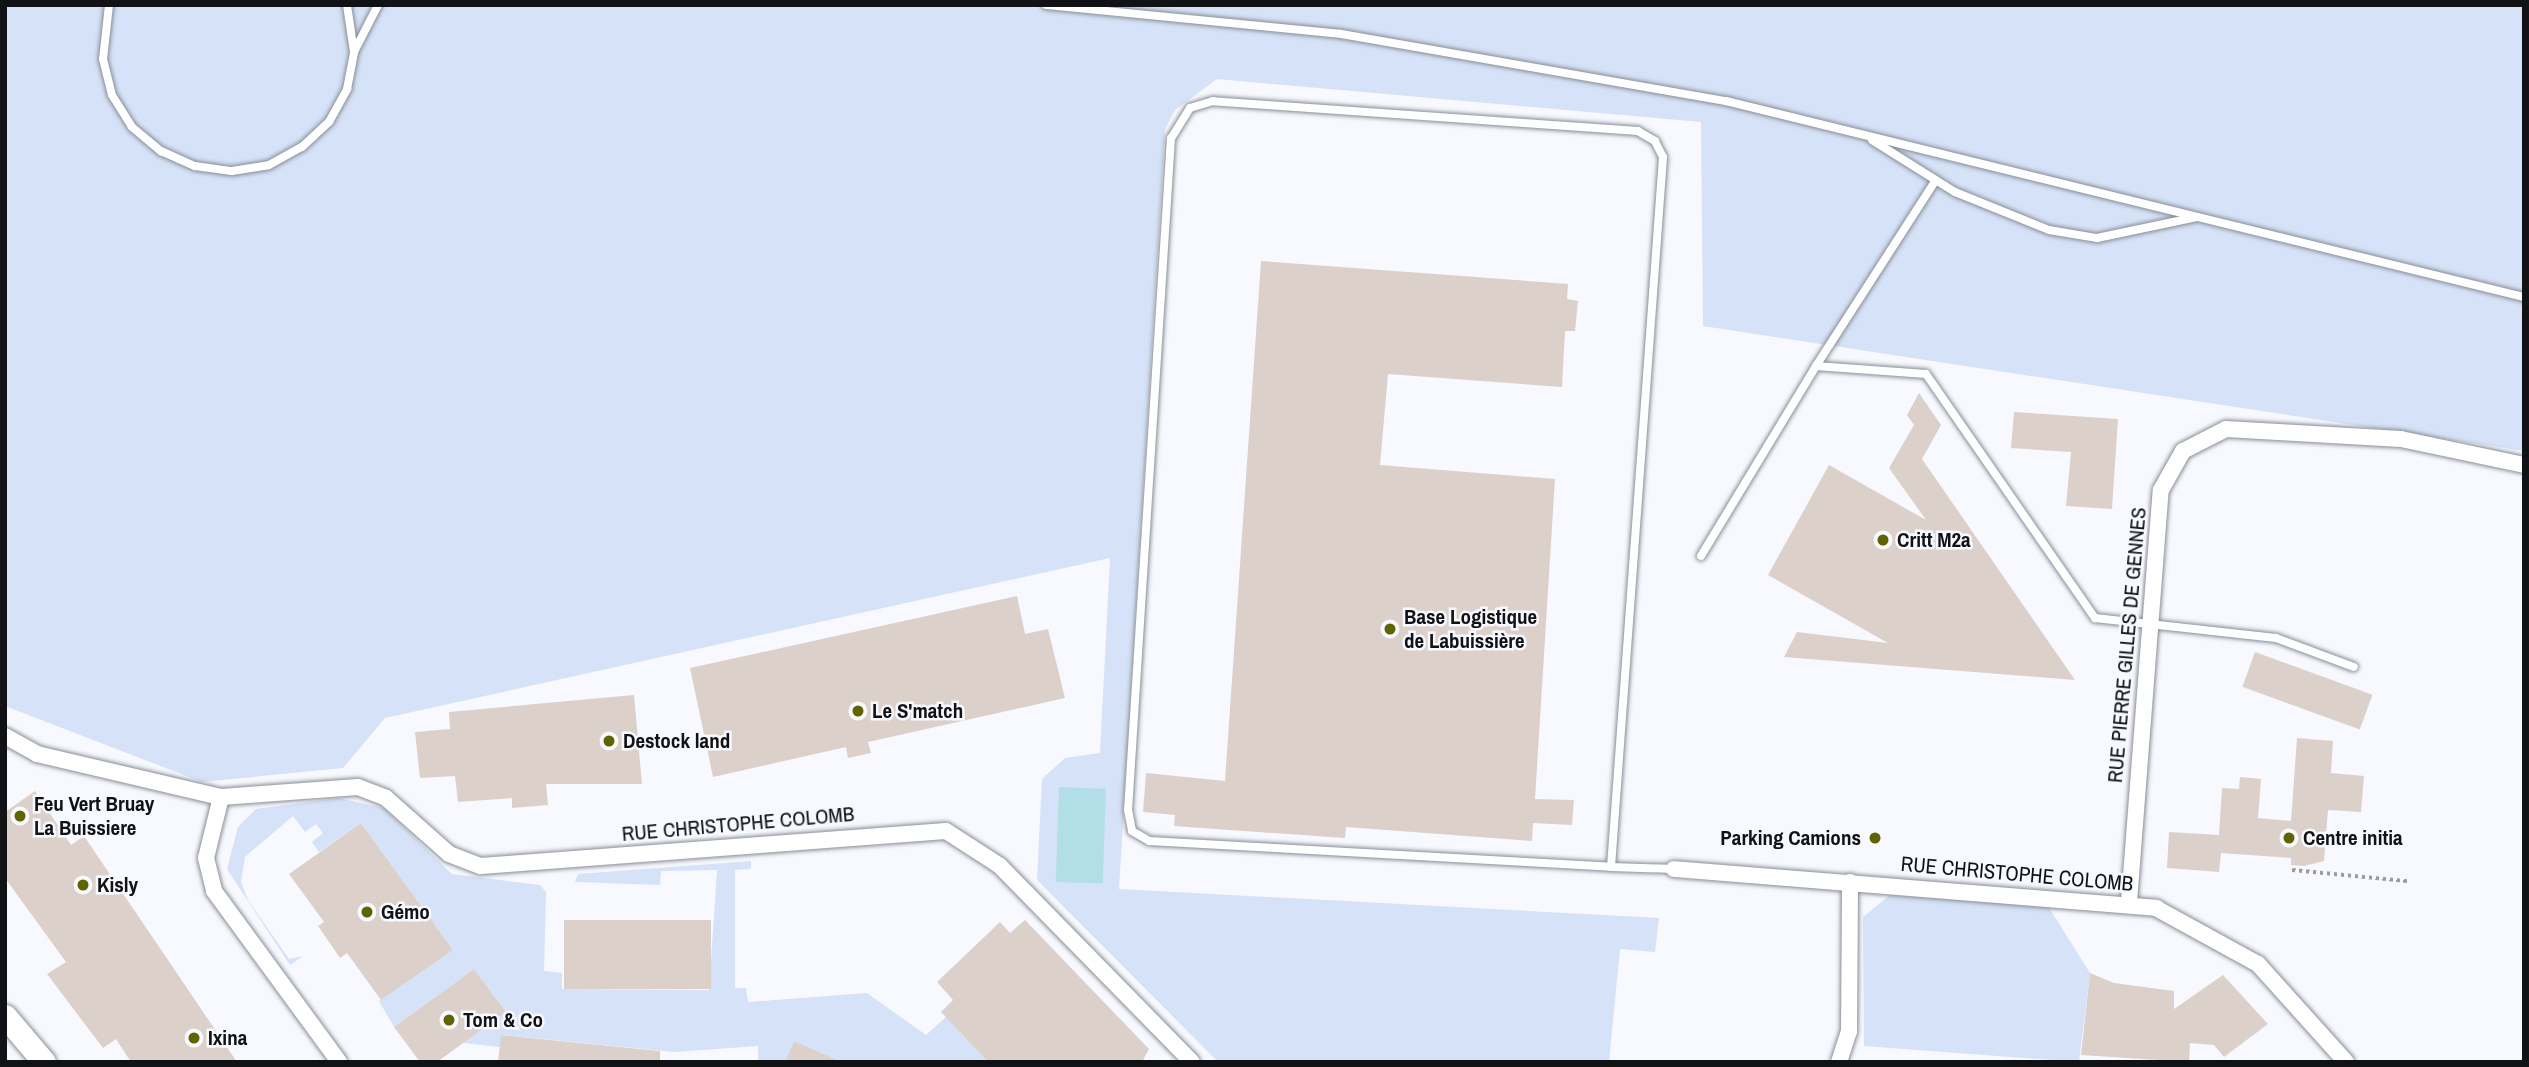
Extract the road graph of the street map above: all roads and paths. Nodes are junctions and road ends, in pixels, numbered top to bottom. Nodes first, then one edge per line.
1 (110, 5) edge
2 (347, 5) edge
3 (378, 5) edge
4 (1046, 5) edge
5 (354, 52) junction
6 (1863, 135) junction
7 (1936, 180) junction
8 (2197, 217) junction
9 (2524, 297) edge
10 (1816, 366) junction
11 (2524, 464) edge
12 (1701, 556) dead end
13 (2148, 626) junction
14 (2354, 667) dead end
15 (5, 736) edge
16 (221, 797) junction
17 (1611, 867) junction
18 (1674, 869) joint
19 (2292, 870) dead end
20 (2407, 881) dead end
21 (1850, 882) junction
22 (2129, 902) junction
23 (5, 1016) edge
24 (44, 1062) edge
25 (339, 1062) edge
26 (1192, 1062) edge
27 (1839, 1062) edge
28 (2346, 1062) edge

1 - 5 lane
2 - 5 lane
3 - 5 lane
4 - 6 lane
6 - 7 lane
6 - 8 lane
7 - 8 lane
7 - 10 lane
8 - 9 lane
10 - 12 lane
10 - 13 lane
11 - 13 street, RUE PIERRE GILLES DE GENNES
13 - 14 lane
13 - 22 street, RUE PIERRE GILLES DE GENNES
15 - 16 street, RUE CHRISTOPHE COLOMB
16 - 25 street
16 - 26 street, RUE CHRISTOPHE COLOMB
17 - 17 lane
17 - 18 lane
18 - 21 street, RUE CHRISTOPHE COLOMB
19 - 20 path
21 - 22 street, RUE CHRISTOPHE COLOMB
21 - 27 street
22 - 28 street, RUE CHRISTOPHE COLOMB
23 - 24 main road

